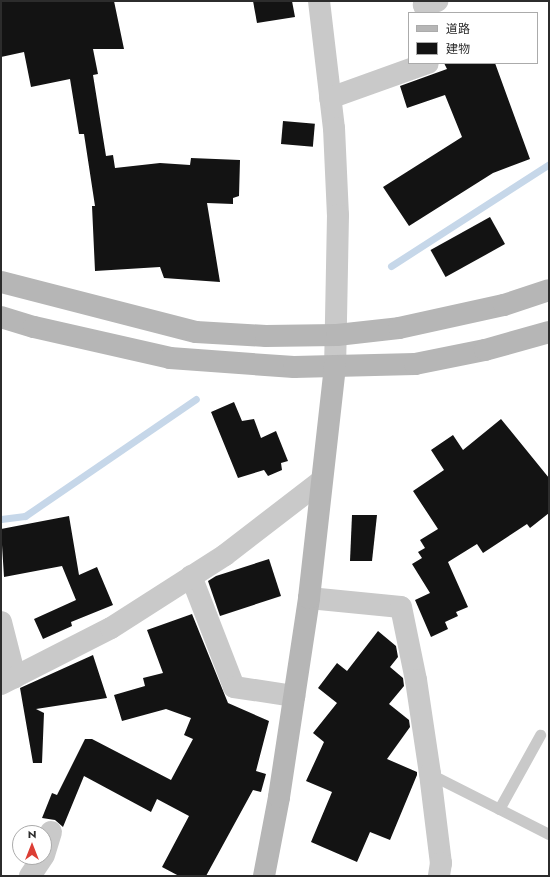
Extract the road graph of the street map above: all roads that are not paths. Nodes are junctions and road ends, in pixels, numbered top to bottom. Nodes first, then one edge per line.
1 (319, 1) edge
2 (437, 1) edge
3 (427, 12) edge
4 (425, 64) edge
5 (330, 98) junction
6 (1, 282) edge
7 (549, 290) edge
8 (1, 317) edge
9 (549, 332) edge
10 (337, 335) junction
11 (335, 366) junction
12 (321, 482) junction
13 (192, 576) junction
14 (309, 598) junction
15 (1, 622) edge
16 (8, 680) edge
17 (294, 696) junction
18 (540, 735) dead end
19 (430, 774) junction
20 (499, 809) junction
21 (549, 834) edge
22 (37, 865) edge
23 (30, 876) edge
24 (264, 876) edge
25 (439, 876) edge

1 - 5 street
2 - 3 street
4 - 5 street
5 - 10 street
6 - 10 street
7 - 10 street
8 - 11 street
9 - 11 street
10 - 11 street
11 - 12 street
12 - 13 street
12 - 14 street
13 - 16 street
13 - 17 street
14 - 17 street
14 - 19 street
15 - 16 street
17 - 24 street
18 - 20 lane
19 - 20 lane
19 - 25 street
20 - 21 lane
22 - 23 street

